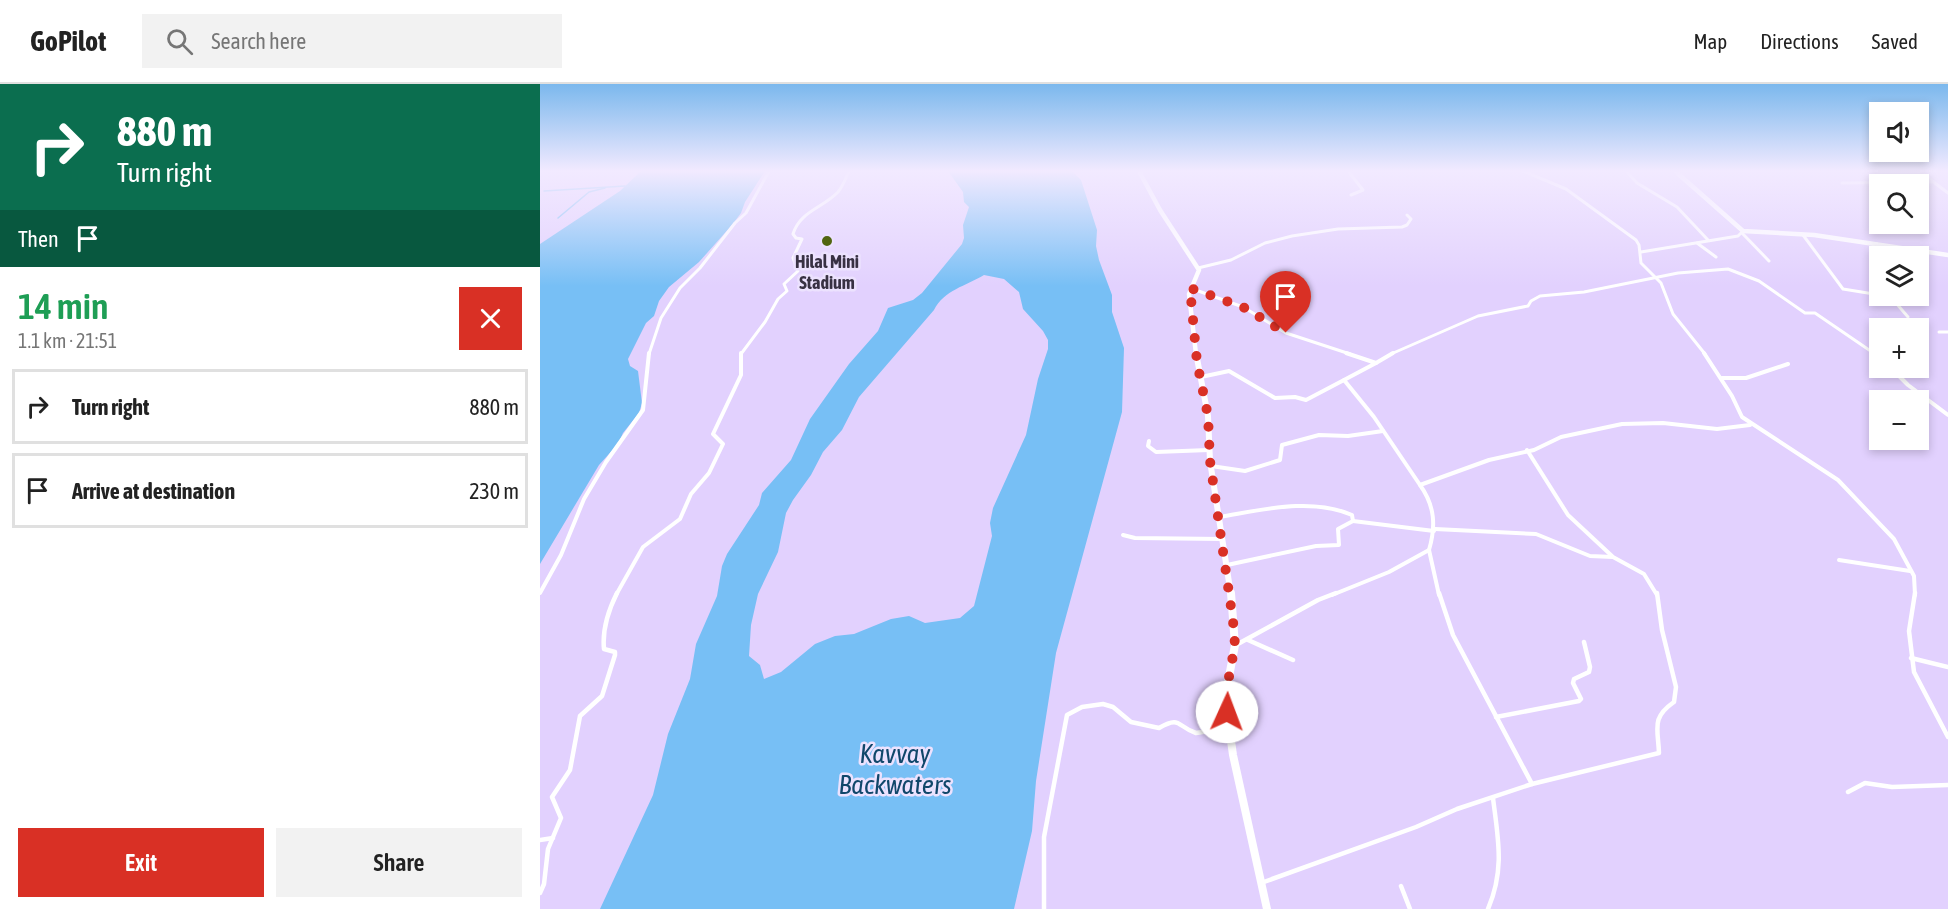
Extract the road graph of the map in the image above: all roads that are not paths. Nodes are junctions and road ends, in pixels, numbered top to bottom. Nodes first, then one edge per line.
1 (748, 210) edge
2 (813, 210) edge
3 (1160, 210) edge
4 (1595, 210) edge
5 (1679, 210) edge
6 (1717, 210) edge
7 (1407, 215) dead end
8 (1742, 232) junction
9 (1803, 234) junction
10 (1708, 240) junction
11 (1697, 242) junction
12 (1641, 252) junction
13 (1948, 255) edge
14 (1716, 257) dead end
15 (1769, 261) dead end
16 (1198, 268) junction
17 (1655, 277) junction
18 (1190, 288) junction
19 (1869, 293) edge
20 (1899, 306) edge
21 (1908, 317) dead end
22 (1940, 332) dead end
23 (1948, 332) edge
24 (1869, 350) edge
25 (1376, 363) junction
26 (1788, 364) dead end
27 (1201, 377) junction
28 (1721, 378) junction
29 (1901, 378) edge
30 (1344, 380) junction
31 (1948, 415) edge
32 (1750, 424) junction
33 (1383, 431) junction
34 (1149, 441) dead end
35 (1209, 450) junction
36 (1527, 450) junction
37 (1211, 466) junction
38 (1420, 485) junction
39 (1220, 517) junction
40 (1353, 521) junction
41 (1435, 530) junction
42 (1123, 535) dead end
43 (1222, 539) junction
44 (1430, 550) junction
45 (1613, 557) junction
46 (1839, 560) dead end
47 (1226, 565) junction
48 (1911, 571) junction
49 (540, 593) edge
50 (1247, 640) junction
51 (1584, 642) dead end
52 (1235, 645) junction
53 (1911, 657) junction
54 (1293, 660) dead end
55 (1948, 667) edge
56 (1496, 717) junction
57 (1229, 728) junction
58 (1948, 737) edge
59 (1532, 784) junction
60 (1948, 785) edge
61 (1848, 792) dead end
62 (1493, 798) junction
63 (552, 838) junction
64 (540, 840) edge
65 (1260, 883) junction
66 (1401, 886) dead end
67 (540, 893) edge
68 (1044, 909) edge
69 (1267, 909) edge
70 (1410, 909) edge
71 (1488, 909) edge

1 - 49 street
2 - 63 street
3 - 16 main road
4 - 12 street
5 - 10 street
6 - 8 main road
7 - 16 street
8 - 9 main road
8 - 10 street
8 - 15 street
9 - 13 main road
9 - 19 street
10 - 11 street
11 - 12 street
11 - 14 street
12 - 17 street
16 - 18 main road
17 - 24 street
17 - 25 street
17 - 28 street
18 - 25 street
18 - 27 main road
20 - 21 street
22 - 23 street
25 - 30 street
26 - 28 street
27 - 30 street
27 - 35 main road
28 - 32 street
29 - 31 street
30 - 33 street
32 - 36 street
32 - 48 street
33 - 37 street
33 - 38 street
34 - 35 street
35 - 37 main road
36 - 38 street
36 - 45 street
37 - 39 main road
38 - 41 street
39 - 40 street
39 - 43 main road
40 - 41 street
40 - 47 street
41 - 44 street
41 - 45 street
42 - 43 street
43 - 47 main road
44 - 50 street
44 - 56 street
45 - 59 street
46 - 48 street
47 - 52 main road
48 - 53 street
50 - 52 street
50 - 54 street
51 - 56 street
52 - 57 main road
53 - 55 street
53 - 58 street
56 - 59 street
57 - 65 main road
57 - 68 street
59 - 62 street
60 - 61 street
62 - 65 street
62 - 71 street
63 - 64 street
63 - 67 street
65 - 69 main road
66 - 70 street

